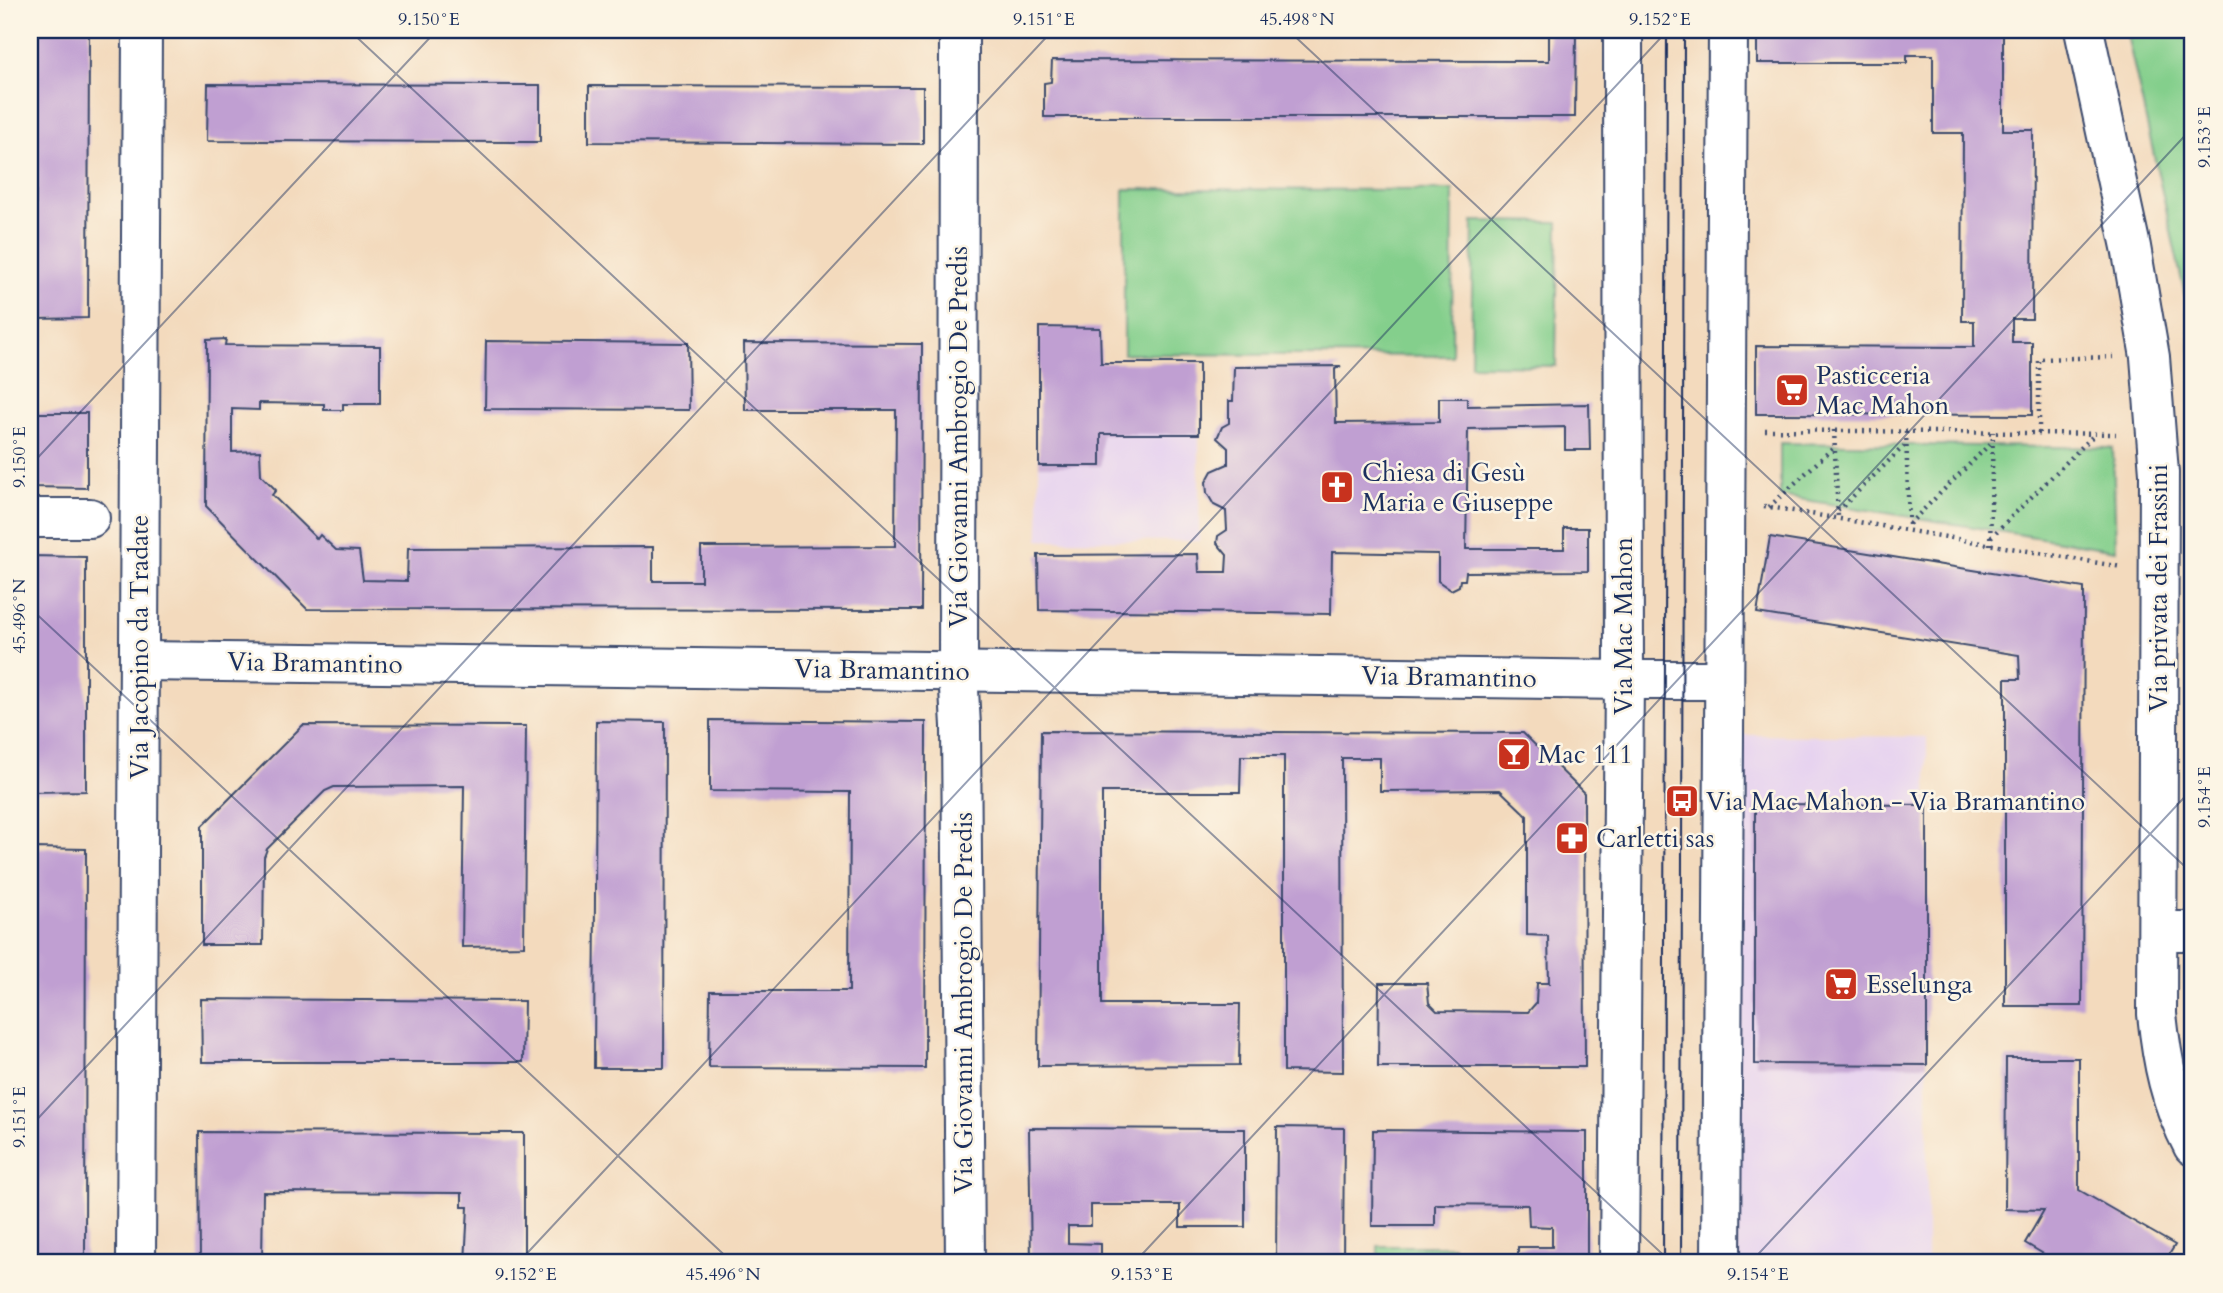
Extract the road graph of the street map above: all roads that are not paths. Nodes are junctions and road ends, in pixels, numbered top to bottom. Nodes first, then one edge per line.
1 (142, 30) edge
2 (959, 30) edge
3 (1623, 30) edge
4 (1728, 30) edge
5 (2084, 30) edge
6 (30, 518) edge
7 (90, 518) dead end
8 (2171, 562) edge
9 (139, 661) junction
10 (958, 671) junction
11 (1624, 680) junction
12 (1724, 680) junction
13 (2175, 931) edge
14 (2193, 1146) edge
15 (136, 1263) edge
16 (965, 1263) edge
17 (1619, 1263) edge
18 (1721, 1263) edge

1 - 9 street, Via Jacopino da Tradate
2 - 10 street, Via Giovanni Ambrogio De Predis
3 - 11 street, Via Mac Mahon
4 - 12 street
5 - 8 street, Via privata dei Frassini
6 - 7 street
8 - 13 street, Via privata dei Frassini
9 - 10 street, Via Bramantino
9 - 15 street, Via Jacopino da Tradate
10 - 11 street, Via Bramantino
10 - 16 street, Via Giovanni Ambrogio De Predis
11 - 12 street, Via Bramantino
11 - 17 street, Via Mac Mahon
12 - 18 street
13 - 14 street, Via privata dei Frassini

